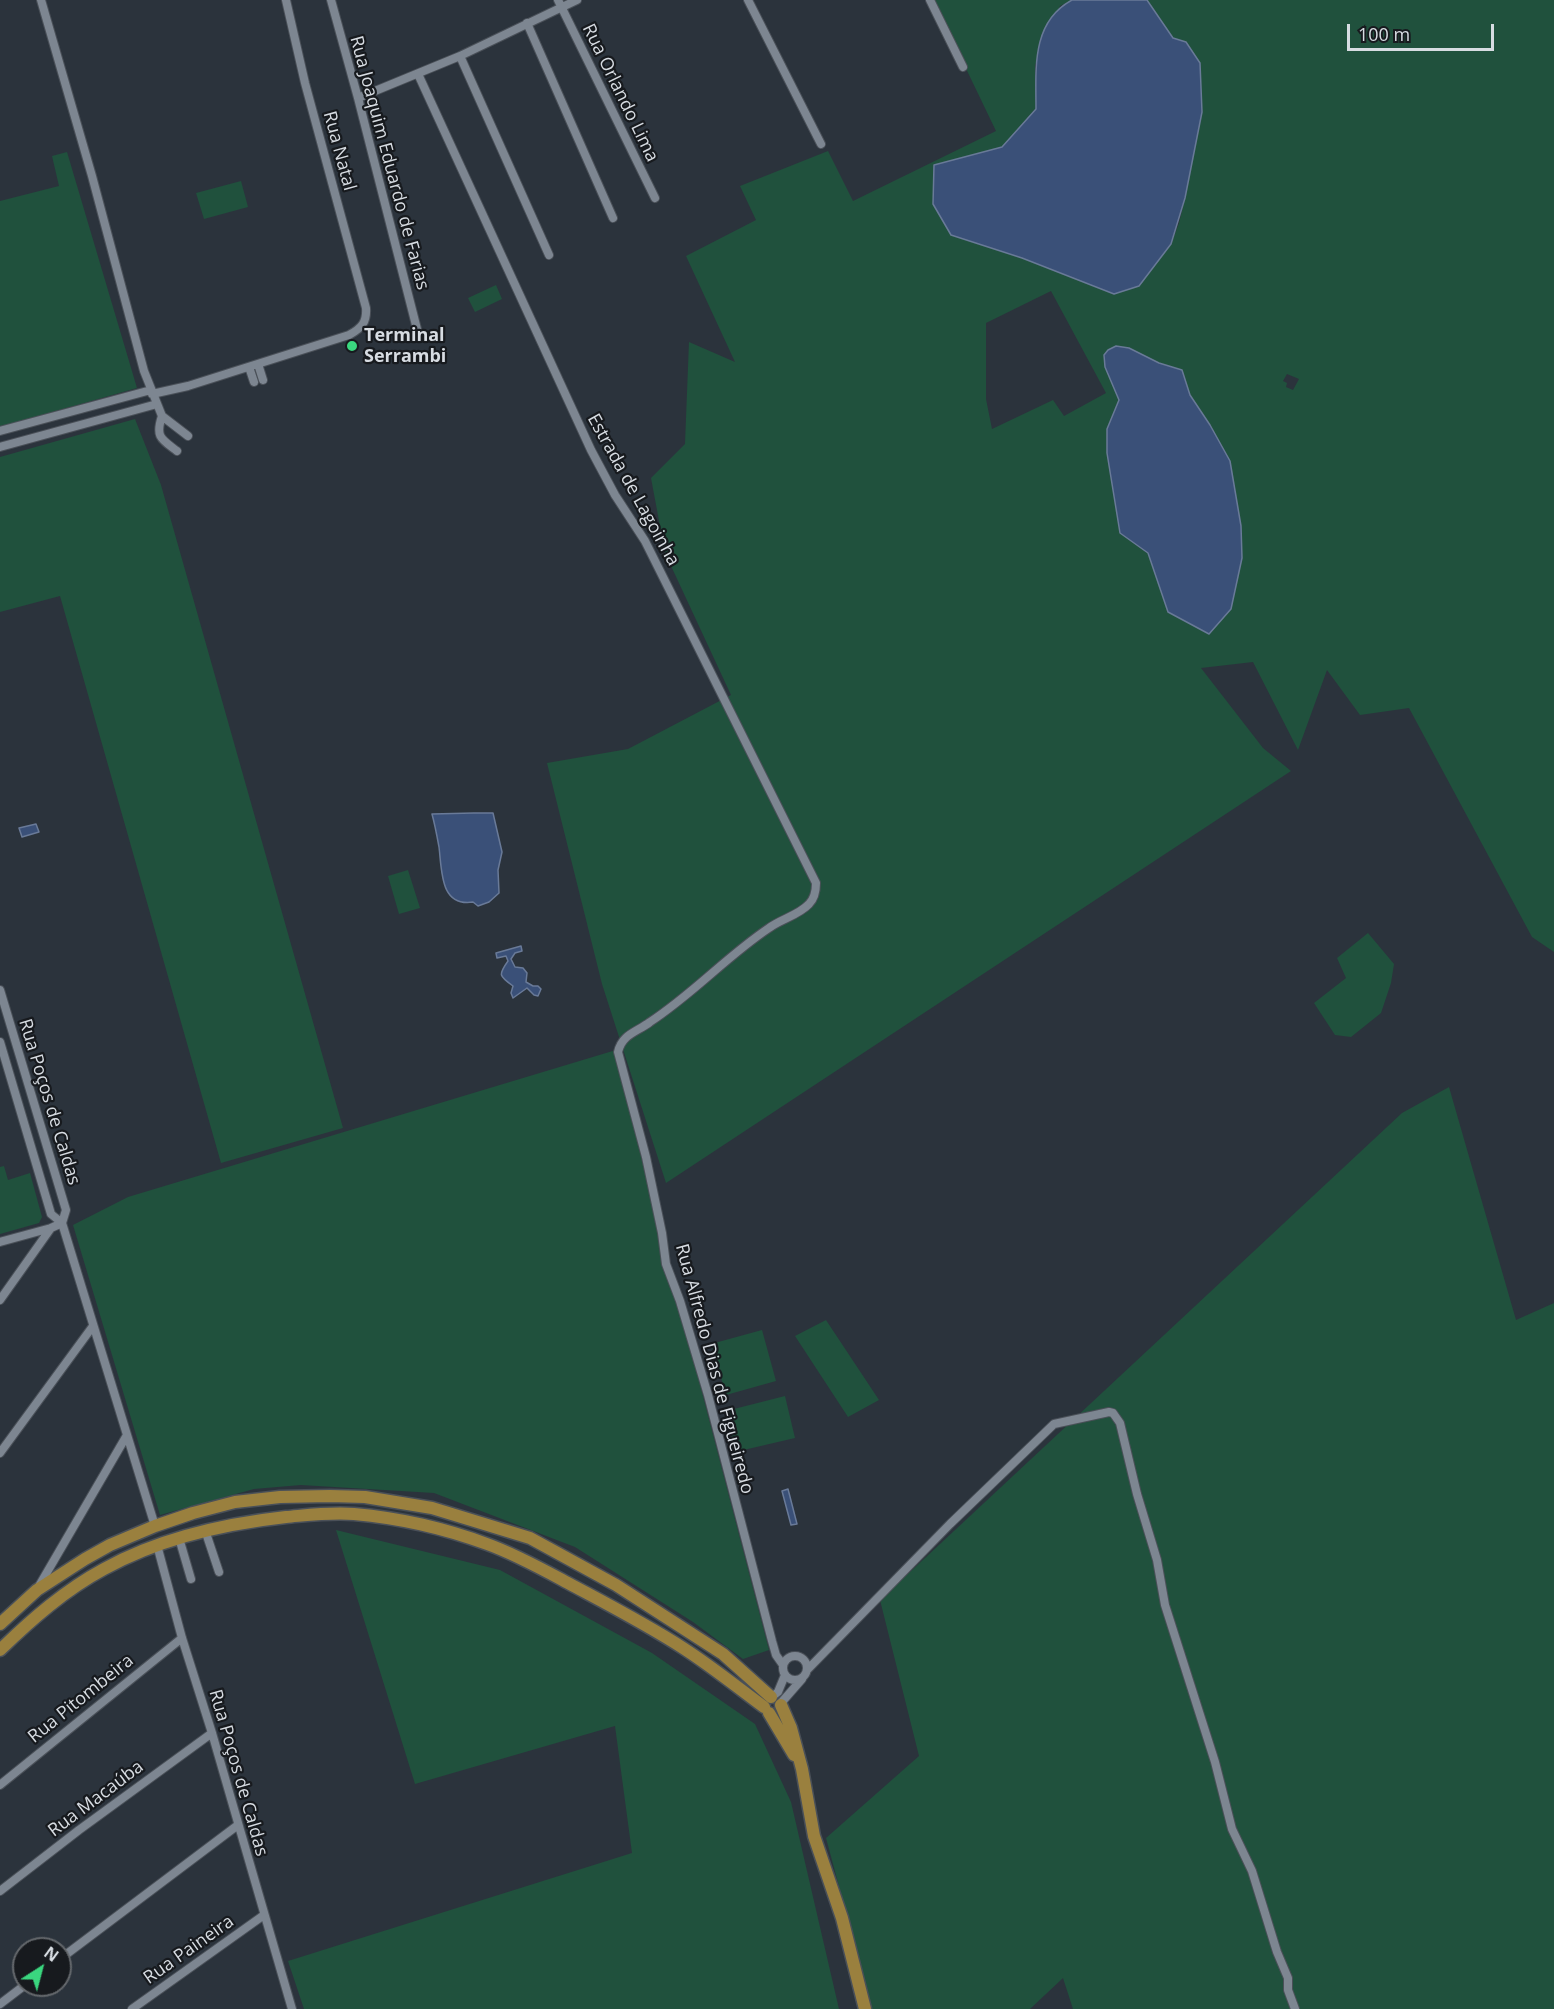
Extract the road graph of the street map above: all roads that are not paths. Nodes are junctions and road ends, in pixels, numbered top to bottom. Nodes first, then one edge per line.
1 (41, 0) edge
2 (286, 0) edge
3 (331, 0) edge
4 (577, 0) edge
5 (748, 0) edge
6 (930, 0) edge
7 (560, 4) edge
8 (527, 23) junction
9 (460, 56) junction
10 (963, 67) dead end
11 (418, 74) junction
12 (358, 98) junction
13 (821, 144) dead end
14 (655, 198) dead end
15 (613, 218) dead end
16 (549, 255) dead end
17 (418, 333) dead end
18 (258, 364) junction
19 (249, 367) junction
20 (152, 392) junction
21 (157, 404) junction
22 (162, 416) junction
23 (0, 431) edge
24 (188, 436) dead end
25 (0, 447) edge
26 (177, 452) dead end
27 (798, 912) joint
28 (0, 990) edge
29 (0, 1042) edge
30 (62, 1223) junction
31 (51, 1228) junction
32 (0, 1242) edge
33 (0, 1300) edge
34 (93, 1326) junction
35 (127, 1435) junction
36 (0, 1453) edge
37 (261, 1500) junction
38 (243, 1502) junction
39 (263, 1520) junction
40 (247, 1521) junction
41 (154, 1526) junction
42 (205, 1530) junction
43 (179, 1538) junction
44 (157, 1545) junction
45 (219, 1572) dead end
46 (191, 1579) dead end
47 (38, 1590) junction
48 (0, 1624) edge
49 (182, 1638) junction
50 (0, 1650) edge
51 (783, 1665) junction
52 (808, 1669) junction
53 (785, 1675) junction
54 (804, 1678) junction
55 (773, 1703) junction
56 (212, 1733) junction
57 (0, 1785) edge
58 (238, 1825) junction
59 (0, 1891) edge
60 (264, 1915) junction
61 (72, 1950) edge
62 (290, 2008) edge
63 (132, 2009) edge
64 (865, 2009) edge
65 (1295, 2009) edge

1 - 20 street
2 - 18 street, Rua Natal
3 - 12 street, Rua Joaquim Eduardo de Farias
4 - 7 street
5 - 13 street
6 - 10 street
7 - 8 street
7 - 14 street, Rua Orlando Lima
8 - 9 street
8 - 15 street
9 - 11 street
9 - 16 street
11 - 12 street
11 - 27 street, Estrada de Lagoinha
12 - 17 street, Rua Joaquim Eduardo de Farias
18 - 19 street
18 - 19 street
19 - 20 street
20 - 21 street
20 - 23 street
21 - 22 street
21 - 25 street
22 - 24 street
22 - 26 street
27 - 51 street, Rua Alfredo Dias de Figueiredo
28 - 30 street, Rua Poços de Caldas
29 - 30 street, Rua Poços de Caldas
30 - 31 street
30 - 34 street, Rua Poços de Caldas
31 - 32 street
31 - 33 street
34 - 35 street, Rua Poços de Caldas
34 - 36 street
35 - 41 street, Rua Poços de Caldas
35 - 47 street
37 - 38 main road
37 - 39 main road
37 - 55 main road
38 - 40 main road
38 - 41 main road
39 - 40 main road
39 - 55 main road
40 - 42 main road
41 - 47 main road
42 - 43 main road
42 - 45 street
43 - 44 main road
43 - 46 street
44 - 49 street, Rua Poços de Caldas
44 - 50 main road
47 - 48 main road
49 - 56 street, Rua Poços de Caldas
49 - 57 street, Rua Pitombeira
51 - 52 street
51 - 53 street
52 - 54 street
52 - 65 street
53 - 54 street
53 - 55 street
54 - 55 street
55 - 64 main road
56 - 58 street, Rua Poços de Caldas
56 - 59 street, Rua Macaúba
58 - 60 street, Rua Poços de Caldas
58 - 61 street
60 - 62 street, Rua Poços de Caldas
60 - 63 street, Rua Paineira

